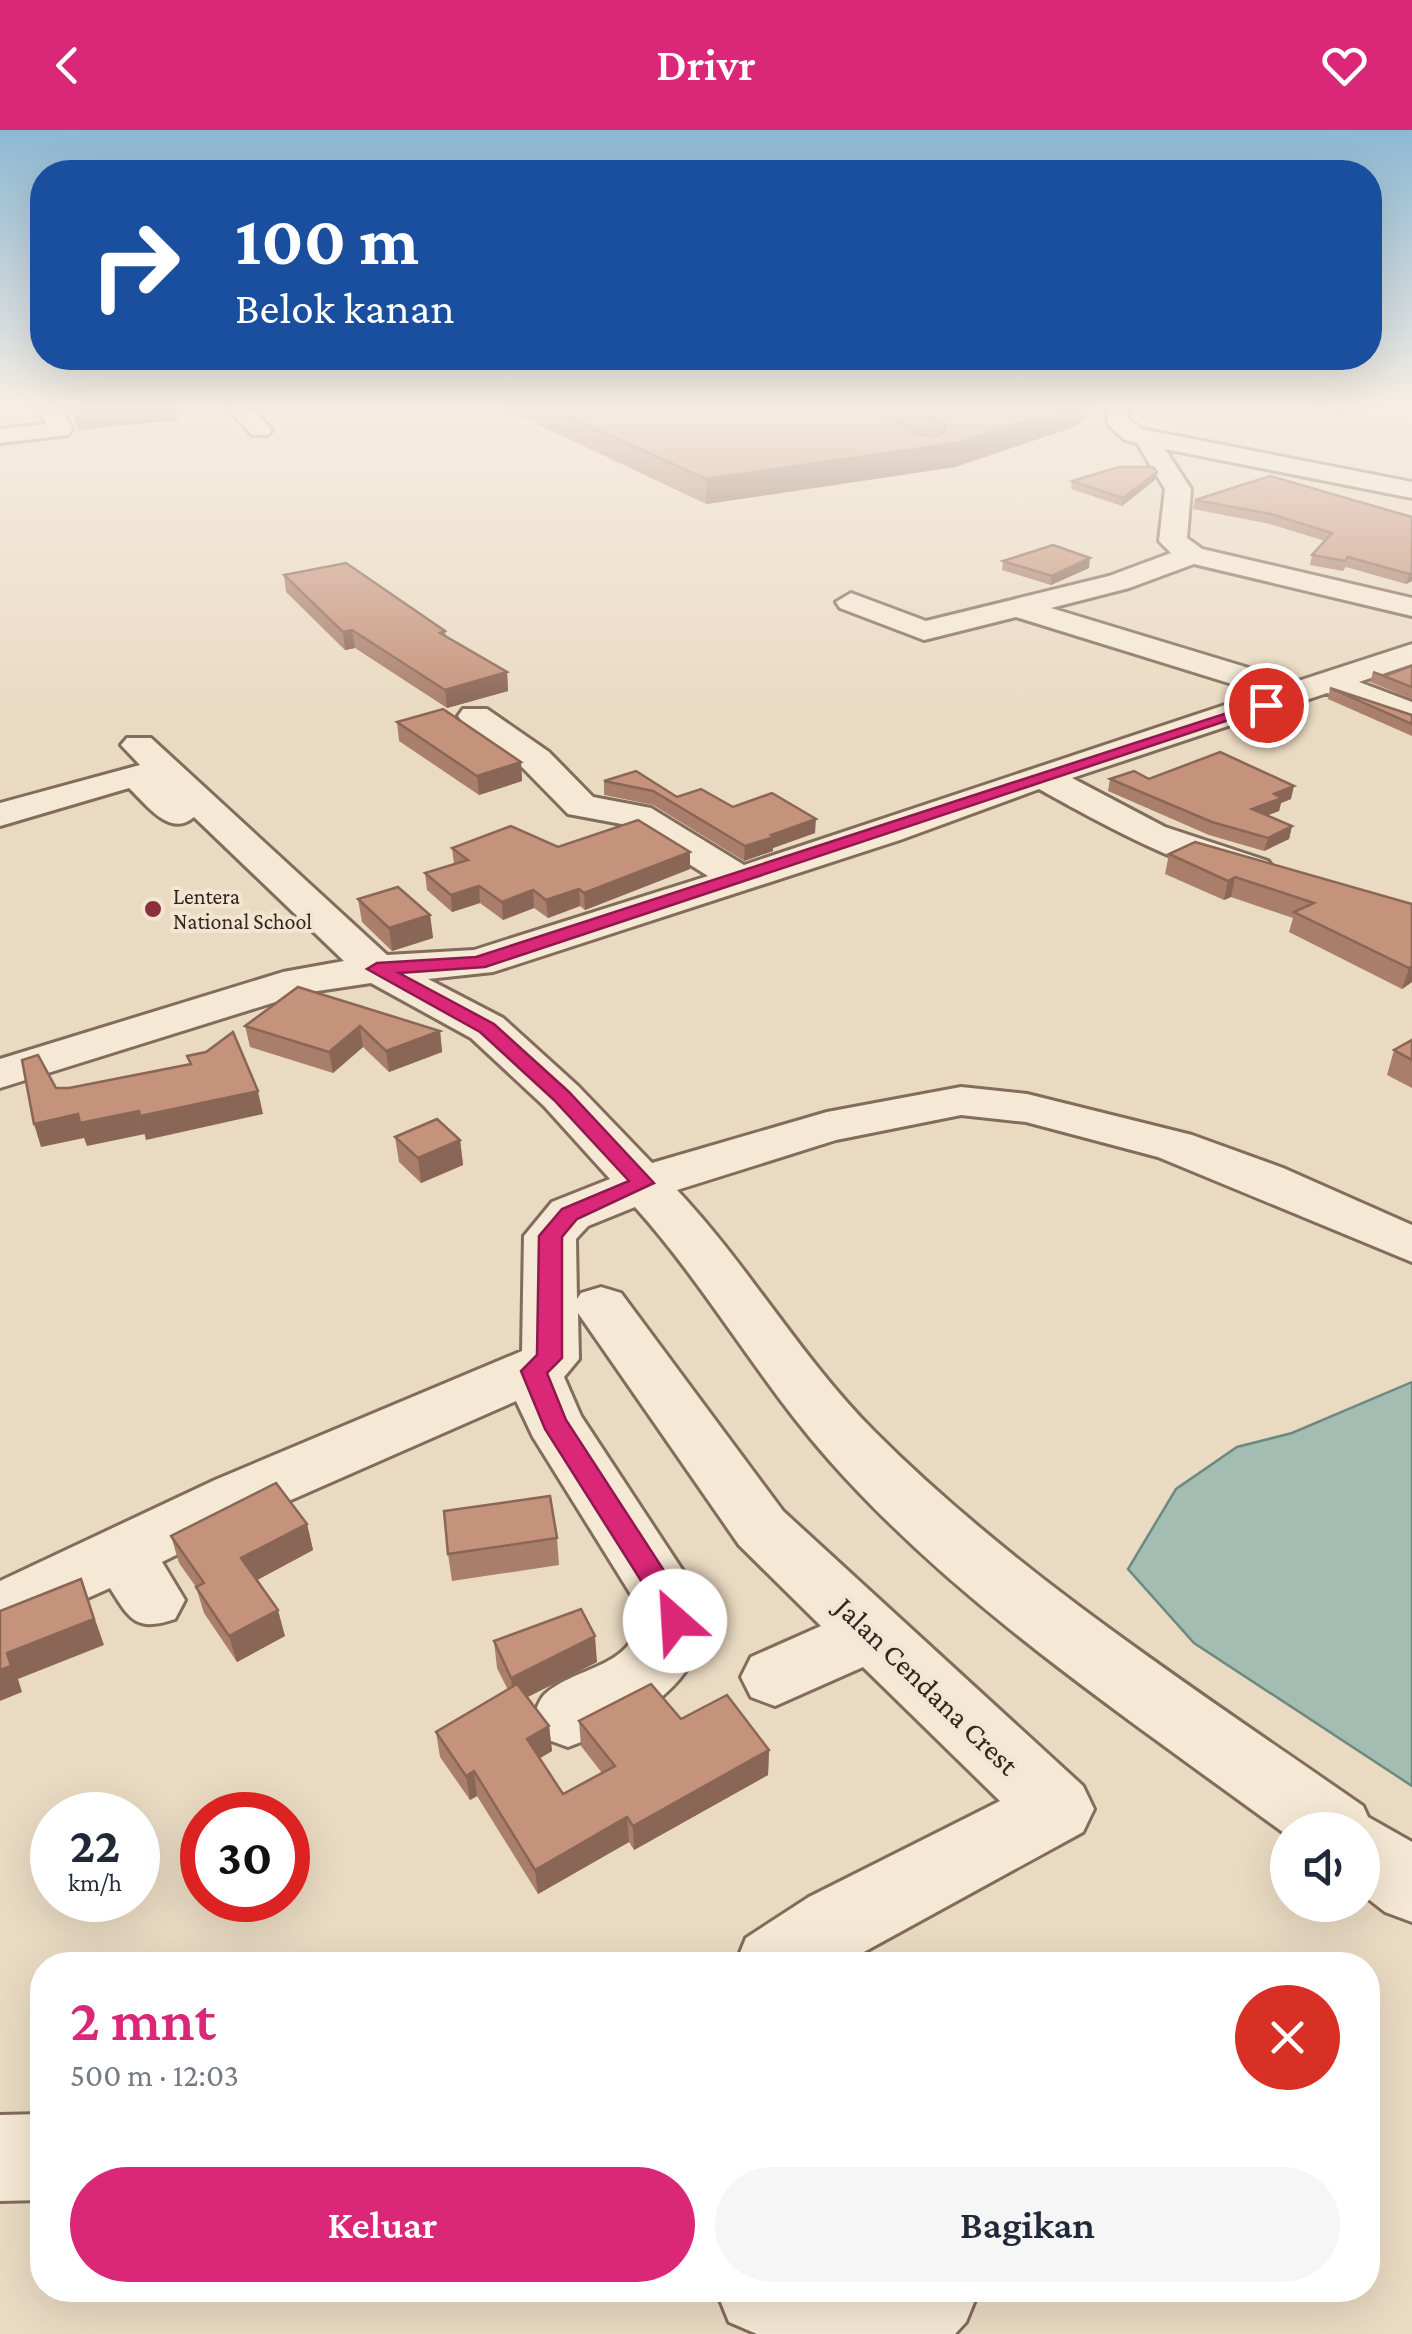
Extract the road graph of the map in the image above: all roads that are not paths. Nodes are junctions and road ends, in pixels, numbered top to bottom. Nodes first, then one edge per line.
1 (1176, 509) edge
2 (1192, 555) junction
3 (852, 602) dead end
4 (1412, 607) edge
5 (1017, 608) junction
6 (1412, 654) edge
7 (1314, 688) junction
8 (1412, 714) edge
9 (475, 716) dead end
10 (140, 745) dead end
11 (1041, 776) junction
12 (0, 815) edge
13 (1285, 875) edge
14 (738, 878) junction
15 (377, 969) junction
16 (0, 1050) edge
17 (0, 1074) edge
18 (643, 1183) junction
19 (1412, 1244) edge
20 (601, 1306) dead end
21 (533, 1371) junction
22 (0, 1610) edge
23 (871, 1633) junction
24 (775, 1678) dead end
25 (568, 1717) dead end
26 (1312, 1812) edge
27 (1380, 1863) edge
28 (1412, 1887) edge
29 (794, 1952) edge
30 (0, 2158) edge
31 (30, 2158) edge
32 (789, 2302) edge
33 (923, 2302) edge
34 (865, 2334) edge
35 (893, 2334) edge

1 - 2 street
2 - 4 street
2 - 5 street
3 - 5 street
5 - 7 street
6 - 7 street
7 - 8 street
7 - 11 street
9 - 14 street
10 - 15 street
11 - 13 street
11 - 14 street
12 - 16 street
14 - 15 street
15 - 17 street
15 - 18 street
18 - 19 street
18 - 21 street
18 - 26 street
20 - 23 street, Jalan Cendana Crest
21 - 22 street
21 - 25 street
23 - 24 street
23 - 29 street, Jalan Cendana Crest
27 - 28 street
30 - 31 street
32 - 34 street
33 - 35 street

